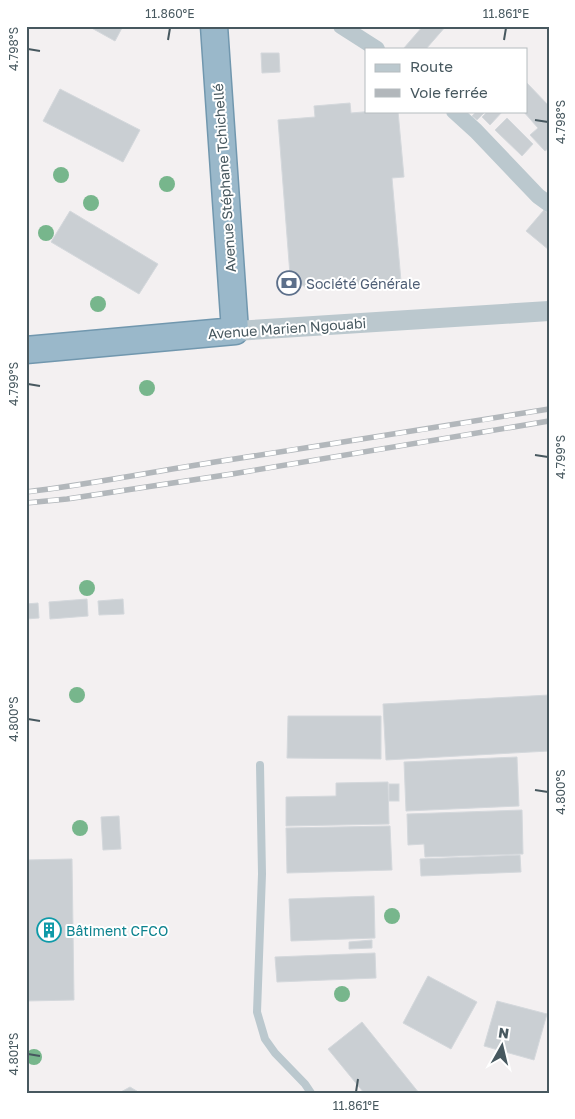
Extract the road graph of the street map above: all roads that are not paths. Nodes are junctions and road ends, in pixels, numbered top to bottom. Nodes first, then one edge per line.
1 (214, 26) edge
2 (341, 26) edge
3 (375, 48) edge
4 (455, 112) edge
5 (549, 204) edge
6 (549, 311) edge
7 (235, 331) junction
8 (26, 350) edge
9 (260, 765) dead end
10 (311, 1093) edge

1 - 7 highway, Avenue Stéphane Tchichellé
2 - 3 street
4 - 5 street
6 - 7 street, Avenue Marien Ngouabi
7 - 8 highway, Avenue Marien Ngouabi
9 - 10 lane

